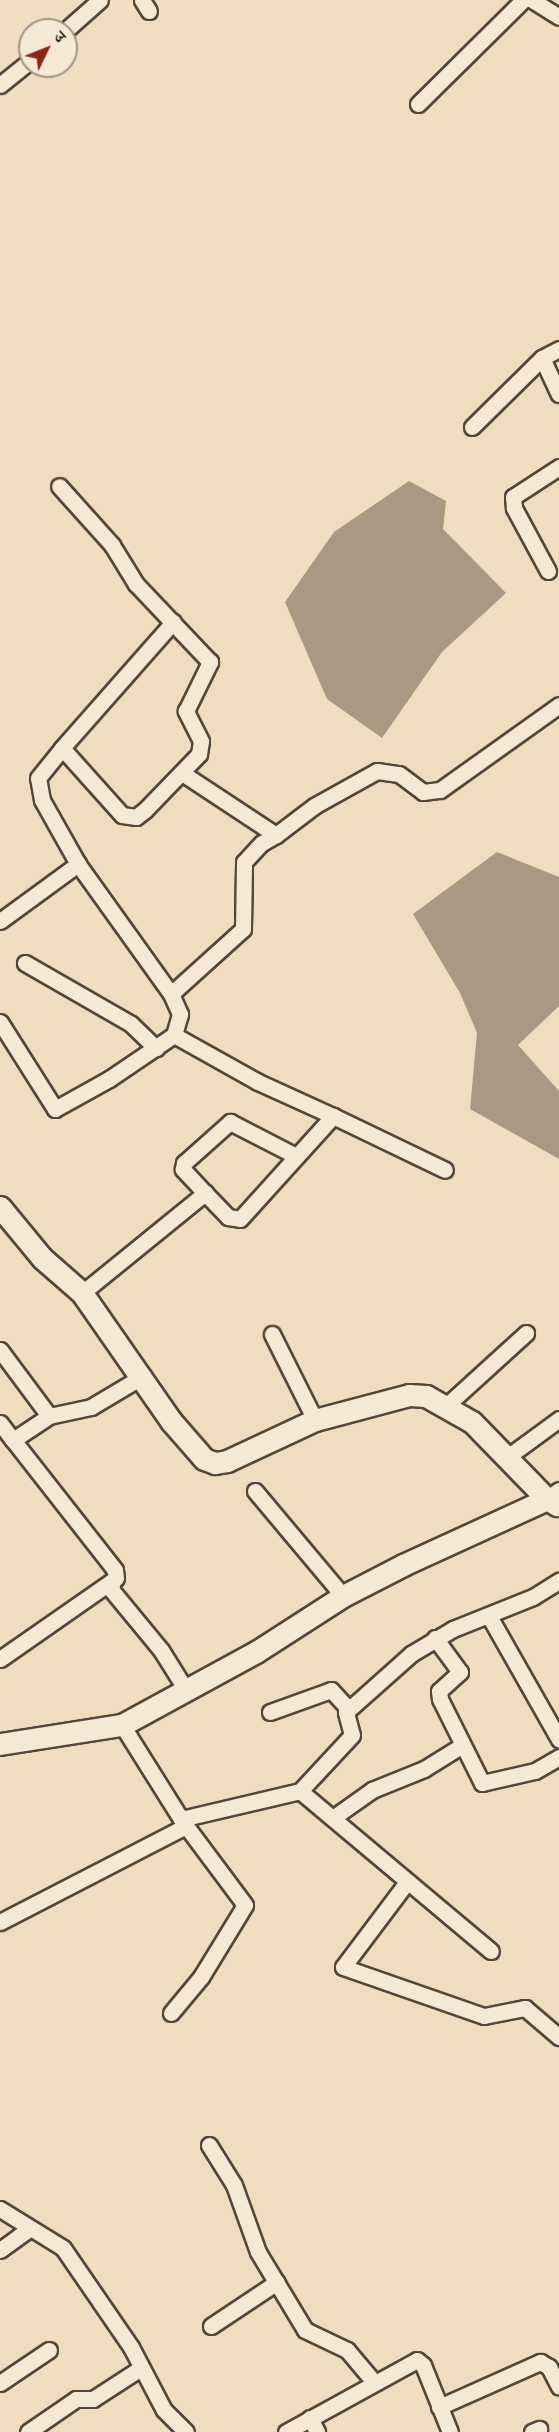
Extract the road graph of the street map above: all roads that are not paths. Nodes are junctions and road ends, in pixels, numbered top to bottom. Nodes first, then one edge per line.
1 (100, 0) edge
2 (523, 0) edge
3 (532, 0) edge
4 (559, 17) edge
5 (78, 19) edge
6 (18, 71) edge
7 (0, 85) edge
8 (418, 104) dead end
9 (559, 349) edge
10 (542, 358) junction
11 (559, 394) edge
12 (472, 426) dead end
13 (559, 467) edge
14 (59, 486) dead end
15 (548, 571) dead end
16 (173, 622) junction
17 (559, 705) edge
18 (62, 747) junction
19 (182, 773) junction
20 (276, 836) junction
21 (78, 864) junction
22 (0, 921) edge
23 (26, 963) dead end
24 (171, 994) junction
25 (0, 1022) edge
26 (174, 1035) junction
27 (156, 1048) junction
28 (333, 1116) junction
29 (296, 1156) junction
30 (445, 1170) dead end
31 (205, 1193) junction
32 (0, 1207) edge
33 (82, 1293) junction
34 (526, 1333) dead end
35 (272, 1334) dead end
36 (0, 1350) edge
37 (143, 1376) junction
38 (447, 1405) junction
39 (49, 1416) junction
40 (559, 1419) edge
41 (315, 1420) junction
42 (0, 1423) edge
43 (13, 1440) junction
44 (506, 1458) junction
45 (255, 1491) dead end
46 (555, 1498) edge
47 (559, 1581) edge
48 (112, 1585) junction
49 (343, 1596) junction
50 (489, 1616) junction
51 (435, 1638) junction
52 (0, 1659) edge
53 (186, 1690) junction
54 (349, 1709) junction
55 (270, 1712) dead end
56 (122, 1725) junction
57 (559, 1739) edge
58 (0, 1744) edge
59 (461, 1746) junction
60 (559, 1757) edge
61 (300, 1791) junction
62 (334, 1817) junction
63 (183, 1823) junction
64 (407, 1882) junction
65 (0, 1922) edge
66 (491, 1951) dead end
67 (171, 2013) dead end
68 (559, 2014) edge
69 (546, 2025) junction
70 (559, 2037) edge
71 (209, 2145) dead end
72 (0, 2209) edge
73 (29, 2229) junction
74 (0, 2250) edge
75 (277, 2282) junction
76 (211, 2326) dead end
77 (49, 2350) dead end
78 (141, 2368) junction
79 (374, 2382) junction
80 (0, 2383) edge
81 (559, 2387) edge
82 (440, 2407) junction
83 (314, 2425) edge
84 (28, 2432) edge
85 (186, 2432) edge
86 (286, 2432) edge
87 (450, 2432) edge

1 - 5 street
2 - 8 street
3 - 4 street
6 - 7 street
9 - 10 street
10 - 11 street
10 - 12 street
13 - 15 street
14 - 16 street
16 - 18 street
16 - 19 street
17 - 20 street
18 - 19 street
18 - 21 street
19 - 20 street
20 - 24 street
21 - 22 street
21 - 24 street
23 - 27 street
24 - 26 street
25 - 27 street
26 - 27 street
26 - 28 street
28 - 29 street
28 - 30 street
29 - 31 street
29 - 31 street
31 - 33 street
32 - 33 street
33 - 37 street
34 - 38 street
35 - 41 street
36 - 39 street
37 - 39 street
37 - 41 street
38 - 41 street
38 - 44 street
39 - 43 street
40 - 44 street
42 - 43 street
43 - 48 street
44 - 46 street
45 - 49 street
46 - 49 street
47 - 50 street
48 - 52 street
48 - 53 street
49 - 53 street
50 - 51 street
50 - 57 street
51 - 54 street
51 - 59 street
53 - 56 street
54 - 55 street
54 - 61 street
56 - 58 street
56 - 63 street
59 - 60 street
59 - 62 street
61 - 62 street
61 - 63 street
62 - 64 street
63 - 65 street
63 - 67 street
64 - 66 street
64 - 69 street
68 - 69 street
69 - 70 street
71 - 75 street
72 - 73 street
73 - 74 street
73 - 78 street
75 - 76 street
75 - 79 street
77 - 80 street
78 - 84 street
78 - 85 street
79 - 82 street
79 - 83 street
81 - 82 street
82 - 87 street
83 - 86 street

